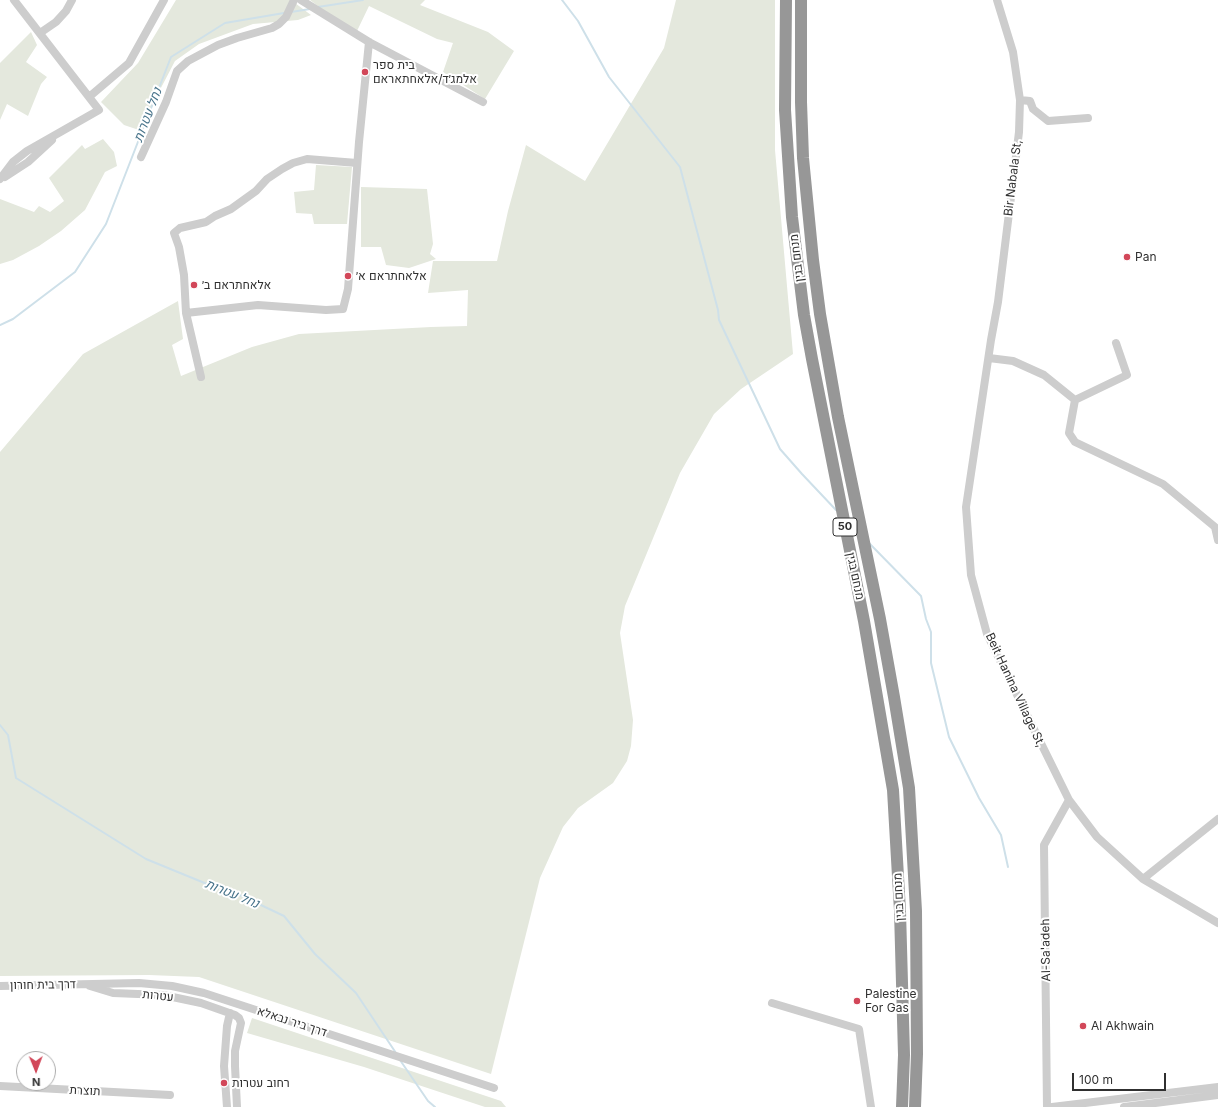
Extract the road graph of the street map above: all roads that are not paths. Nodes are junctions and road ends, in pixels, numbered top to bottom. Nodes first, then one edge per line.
1 (14, 0) edge
2 (72, 0) edge
3 (164, 0) edge
4 (294, 0) edge
5 (301, 0) edge
6 (786, 0) edge
7 (801, 0) edge
8 (997, 0) edge
9 (40, 33) junction
10 (369, 42) junction
11 (89, 97) junction
12 (1020, 100) junction
13 (482, 102) dead end
14 (1088, 118) dead end
15 (141, 157) dead end
16 (357, 163) junction
17 (0, 179) edge
18 (186, 314) junction
19 (1116, 343) dead end
20 (989, 358) junction
21 (201, 377) dead end
22 (1074, 400) junction
23 (1218, 540) edge
24 (1069, 800) junction
25 (1218, 819) edge
26 (1143, 879) junction
27 (1218, 923) edge
28 (85, 984) junction
29 (0, 986) edge
30 (772, 1003) dead end
31 (230, 1014) junction
32 (0, 1086) edge
33 (1218, 1087) edge
34 (494, 1088) dead end
35 (170, 1095) dead end
36 (1218, 1095) edge
37 (227, 1107) edge
38 (237, 1107) edge
39 (870, 1107) edge
40 (902, 1107) edge
41 (915, 1107) edge
42 (1047, 1107) edge
43 (1052, 1107) edge
44 (1124, 1107) edge

1 - 9 street
2 - 9 street
3 - 11 street
4 - 15 street
5 - 10 street
6 - 40 highway, מנחם בגין / 50
7 - 41 highway, מנחם בגין / 50
8 - 12 street, Bir Nabala St,
9 - 11 street
10 - 13 street
10 - 16 street
11 - 17 street
12 - 14 street
12 - 20 street, Bir Nabala St,
16 - 18 street
16 - 18 street
18 - 21 street
19 - 22 street
20 - 22 street
20 - 24 street, Beit Hanina Village St,
22 - 23 street
24 - 26 street, Beit Hanina Village St,
24 - 42 street, Al-Sa'adeh
25 - 26 street
26 - 27 street, Beit Hanina Village St,
28 - 29 street, דרך בית חורון
28 - 31 street, עטרות
28 - 34 street, דרך ביר נבאלא
30 - 39 street
31 - 37 street
31 - 38 street
32 - 35 street, תוצרת
33 - 43 street
36 - 44 street

